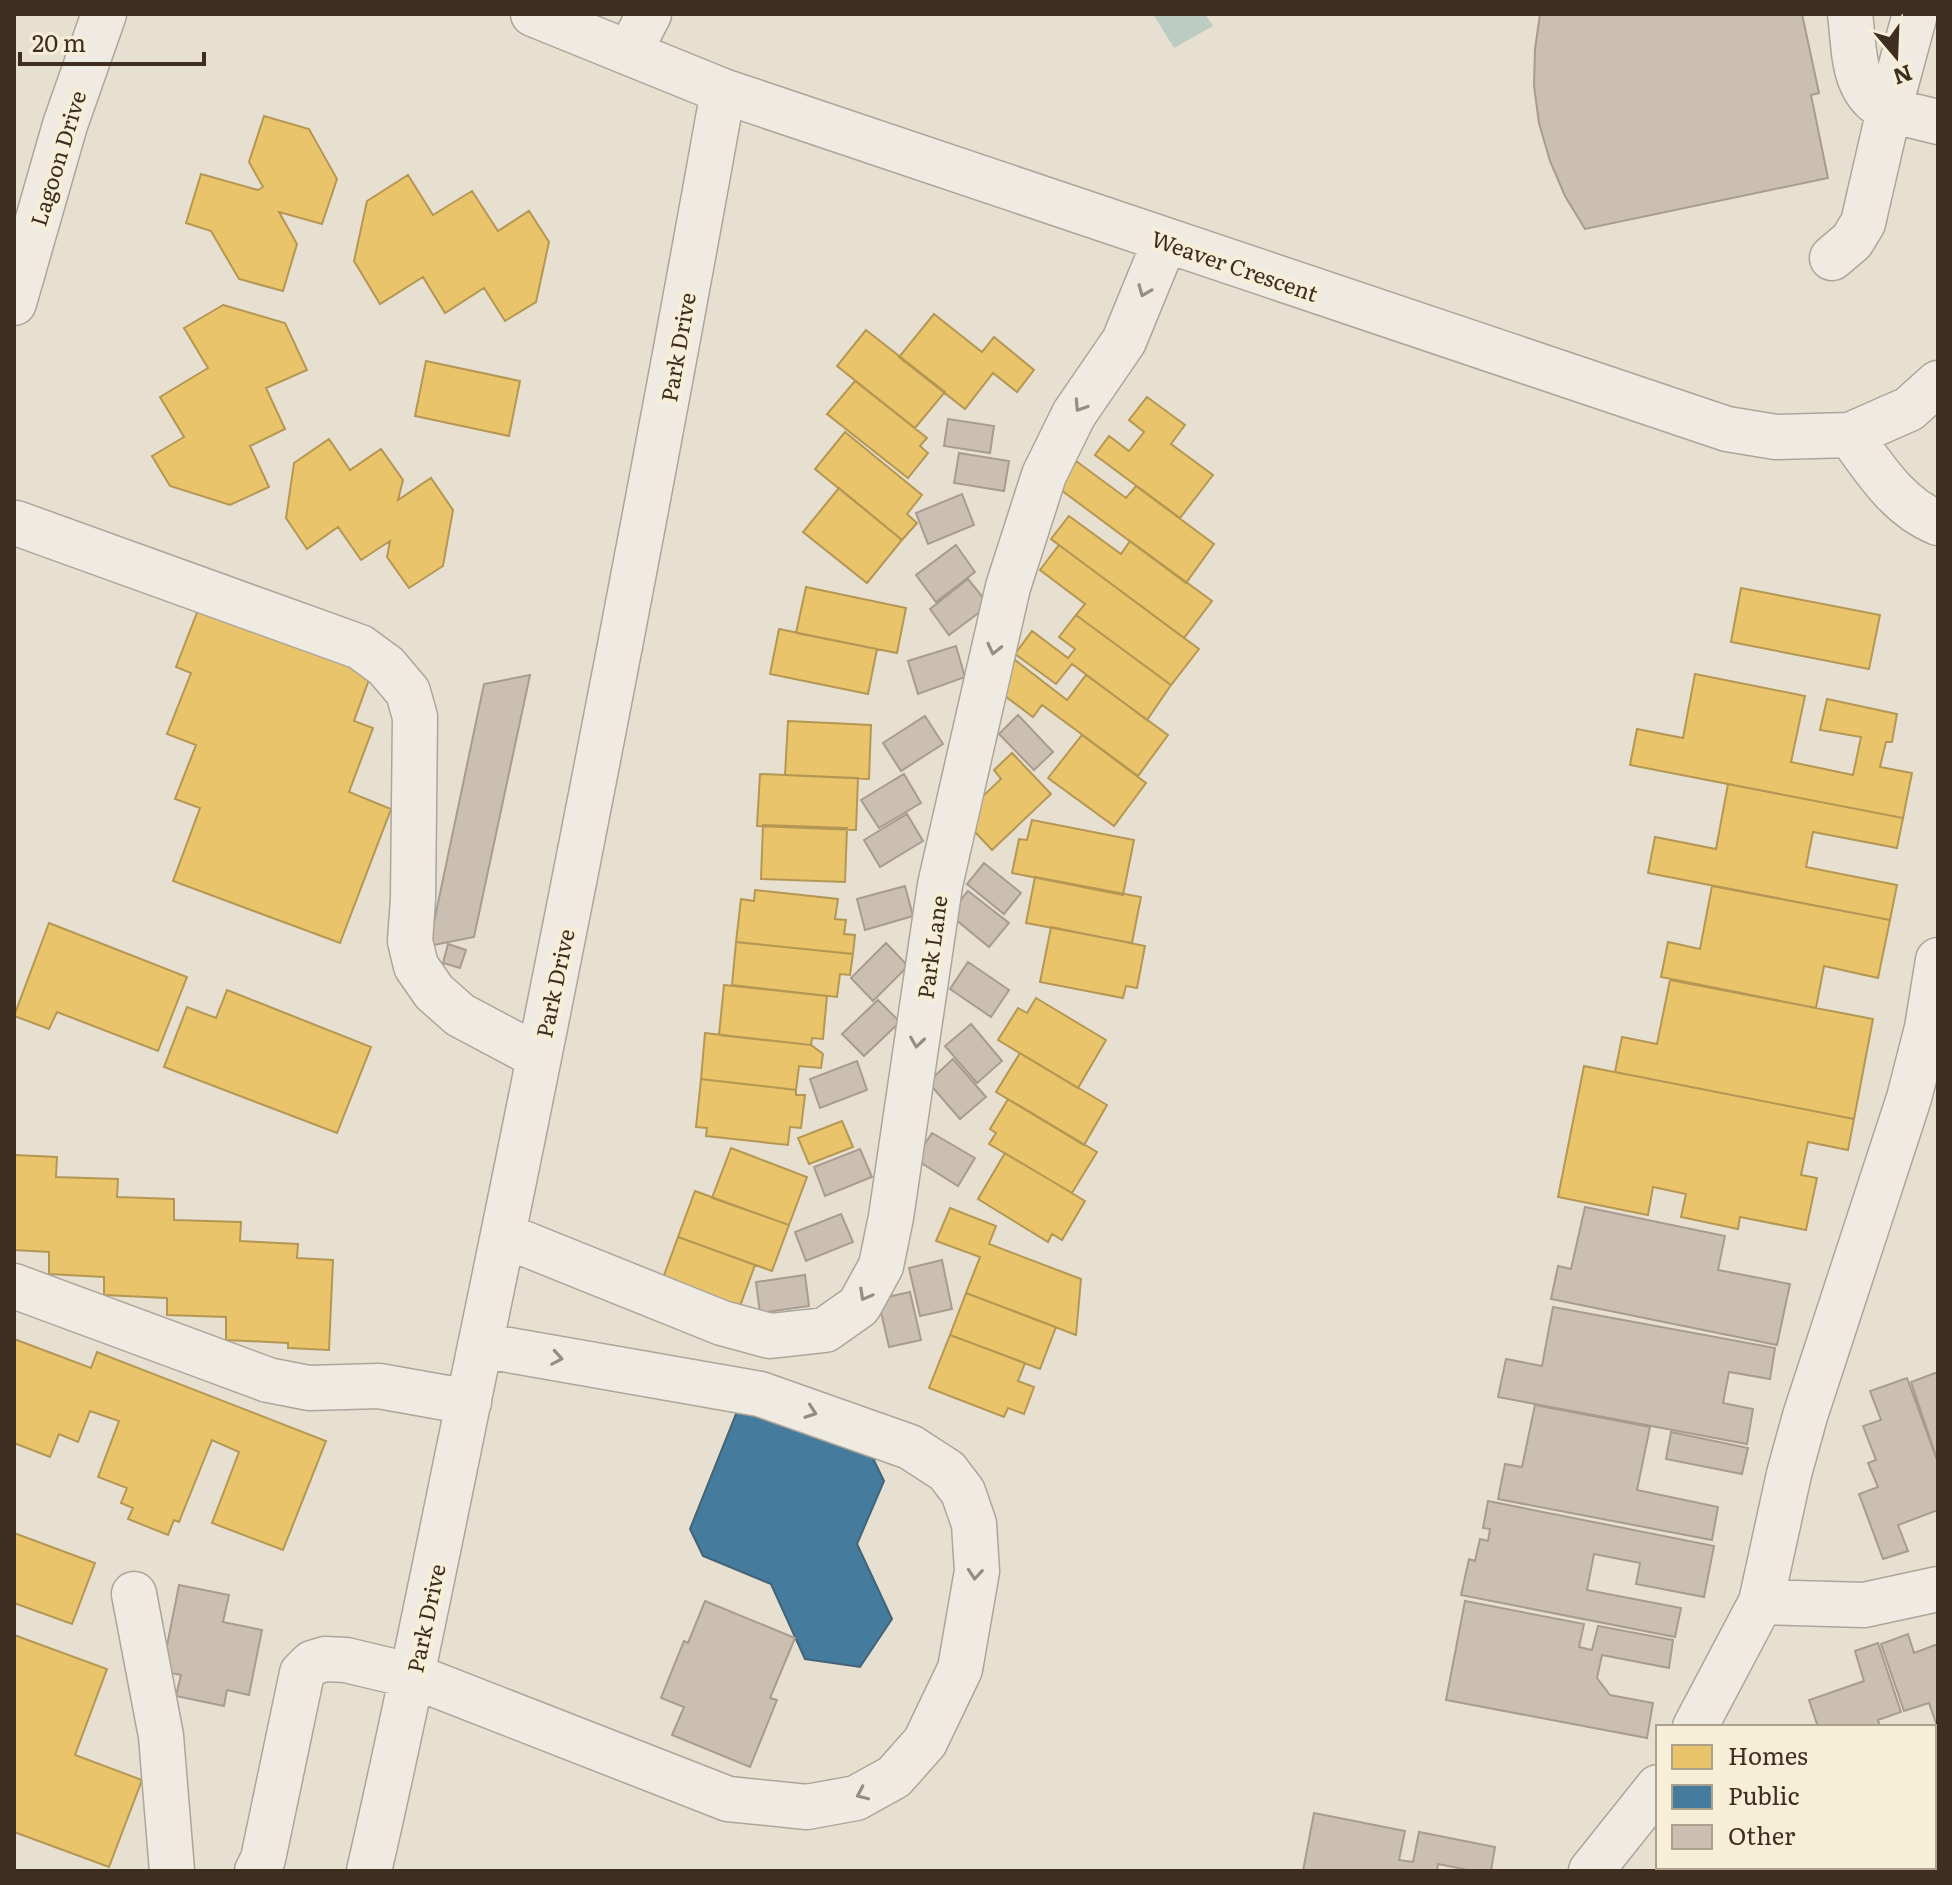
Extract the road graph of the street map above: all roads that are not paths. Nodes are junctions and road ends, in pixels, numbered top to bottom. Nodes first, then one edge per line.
1 (104, 14) edge
2 (533, 14) edge
3 (649, 14) edge
4 (1850, 14) edge
5 (1915, 14) edge
6 (629, 53) junction
7 (723, 91) junction
8 (1889, 110) junction
9 (1938, 122) edge
10 (1165, 241) junction
11 (1832, 258) dead end
12 (14, 303) edge
13 (1938, 383) edge
14 (1850, 435) junction
15 (16, 523) dead end
16 (1938, 523) edge
17 (1938, 960) edge
18 (539, 1057) junction
19 (503, 1235) junction
20 (14, 1286) edge
21 (480, 1345) junction
22 (469, 1402) junction
23 (1938, 1589) edge
24 (134, 1594) dead end
25 (1761, 1602) junction
26 (413, 1676) junction
27 (1696, 1725) edge
28 (1656, 1790) edge
29 (172, 1871) edge
30 (257, 1871) edge
31 (369, 1871) edge
32 (1591, 1871) edge

1 - 12 street, Lagoon Drive
2 - 6 street, Weaver Crescent
3 - 6 street
4 - 8 street
5 - 8 street
6 - 7 street, Weaver Crescent
7 - 10 street, Weaver Crescent
7 - 18 street, Park Drive
8 - 9 street
8 - 11 street
10 - 14 street, Weaver Crescent
10 -> 19 street, Park Lane
13 - 14 street, Weaver Crescent
14 - 16 street
15 - 18 street
17 - 25 street
18 - 19 street, Park Drive
19 - 21 street, Park Drive
20 - 22 street
21 - 22 street, Park Drive
21 -> 26 street
22 - 26 street, Park Drive
23 - 25 street
24 - 29 street
25 - 27 street
26 - 30 street
26 - 31 street, Park Drive
28 - 32 street

